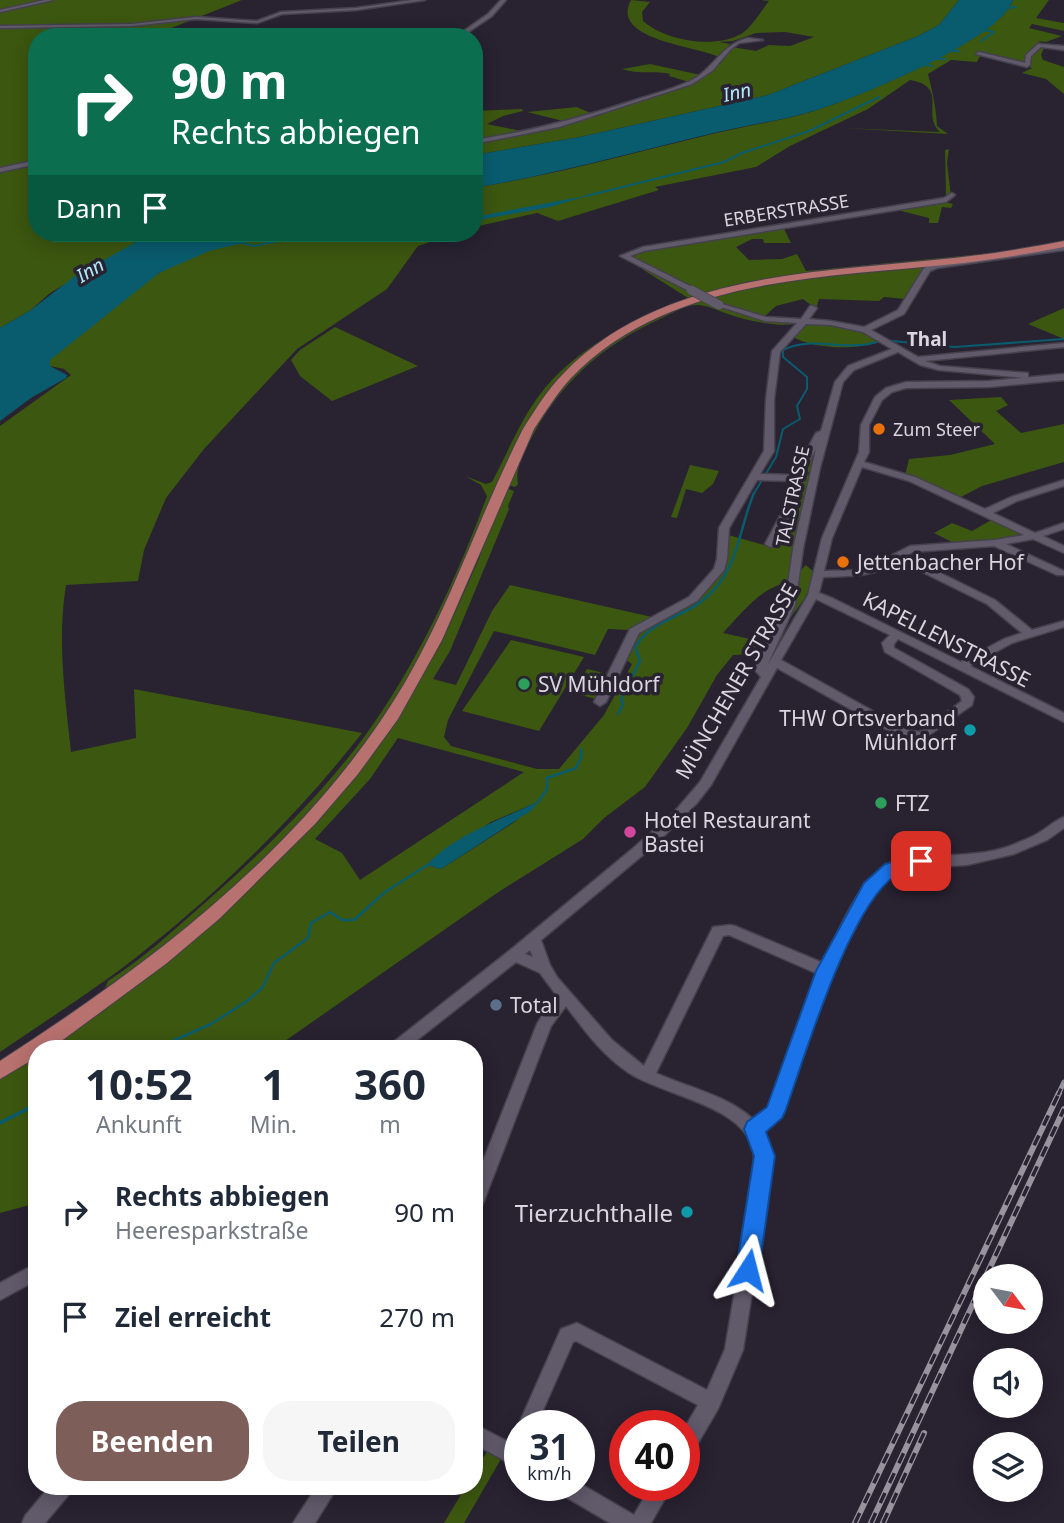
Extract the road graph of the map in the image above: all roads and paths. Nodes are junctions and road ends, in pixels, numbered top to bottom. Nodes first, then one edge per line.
1 (51, 0) edge
2 (423, 0) edge
3 (503, 0) edge
4 (0, 11) edge
5 (0, 27) edge
6 (470, 28) edge
7 (761, 40) dead end
8 (1064, 48) edge
9 (979, 54) dead end
10 (483, 141) edge
11 (28, 164) edge
12 (0, 170) edge
13 (952, 195) dead end
14 (1064, 246) edge
15 (813, 308) dead end
16 (803, 323) junction
17 (864, 330) junction
18 (1064, 345) edge
19 (897, 350) junction
20 (915, 359) junction
21 (1064, 376) edge
22 (824, 433) junction
23 (859, 463) junction
24 (756, 477) junction
25 (797, 478) junction
26 (1064, 483) edge
27 (985, 513) junction
28 (1064, 526) edge
29 (1034, 536) junction
30 (995, 543) junction
31 (770, 544) dead end
32 (1064, 550) edge
33 (898, 556) junction
34 (820, 573) junction
35 (1061, 573) dead end
36 (813, 595) junction
37 (1064, 624) edge
38 (1030, 634) junction
39 (896, 635) junction
40 (776, 662) junction
41 (960, 667) junction
42 (767, 676) junction
43 (600, 702) dead end
44 (1064, 718) edge
45 (1064, 822) edge
46 (534, 939) junction
47 (515, 955) junction
48 (544, 969) junction
49 (826, 971) junction
50 (566, 996) junction
51 (46, 1040) edge
52 (406, 1040) edge
53 (28, 1052) edge
54 (0, 1071) edge
55 (647, 1076) junction
56 (755, 1129) junction
57 (483, 1183) edge
58 (28, 1276) edge
59 (0, 1292) edge
60 (711, 1402) junction
61 (534, 1410) edge
62 (700, 1421) edge
63 (483, 1437) edge
64 (504, 1446) edge
65 (55, 1495) edge
66 (322, 1495) edge
67 (592, 1501) edge
68 (653, 1501) edge
69 (32, 1523) edge
70 (303, 1523) edge
71 (629, 1523) edge
72 (640, 1523) edge

1 - 4 street
2 - 5 street
3 - 6 street
7 - 10 street
8 - 9 street
11 - 12 street
13 - 16 street, ERBERSTRASSE, bridge
14 - 17 street
14 - 51 main road
15 - 16 street
16 - 17 street
16 - 24 street
17 - 19 street
18 - 20 street
19 - 20 street
19 - 22 street, TALSTRASSE
20 - 21 street
21 - 23 street, MÜNCHENER STRASSE
22 - 25 street
22 - 42 street, TALSTRASSE
23 - 27 street
23 - 34 street, MÜNCHENER STRASSE
24 - 25 street
24 - 43 street
25 - 31 street
26 - 27 street
27 - 29 street
28 - 29 street
29 - 30 street
29 - 32 street
30 - 33 street
30 - 35 street
33 - 34 street
33 - 38 street
34 - 36 street, MÜNCHENER STRASSE
36 - 39 street, KAPELLENSTRASSE
36 - 40 street, MÜNCHENER STRASSE
37 - 38 street
38 - 41 street
39 - 40 street
39 - 41 street, KAPELLENSTRASSE
40 - 42 street, MÜNCHENER STRASSE
41 - 44 street, KAPELLENSTRASSE
42 - 46 street, MÜNCHENER STRASSE
45 - 49 street
46 - 47 street, MÜNCHENER STRASSE
46 - 48 street
47 - 48 street
47 - 52 street, MÜNCHENER STRASSE
48 - 50 street
49 - 55 street
49 - 56 street
50 - 55 street
50 - 57 street
53 - 54 main road
55 - 56 street
56 - 60 street
58 - 59 street
60 - 61 street
60 - 62 street
63 - 64 street
65 - 69 street
66 - 70 street
67 - 71 street
68 - 72 street

